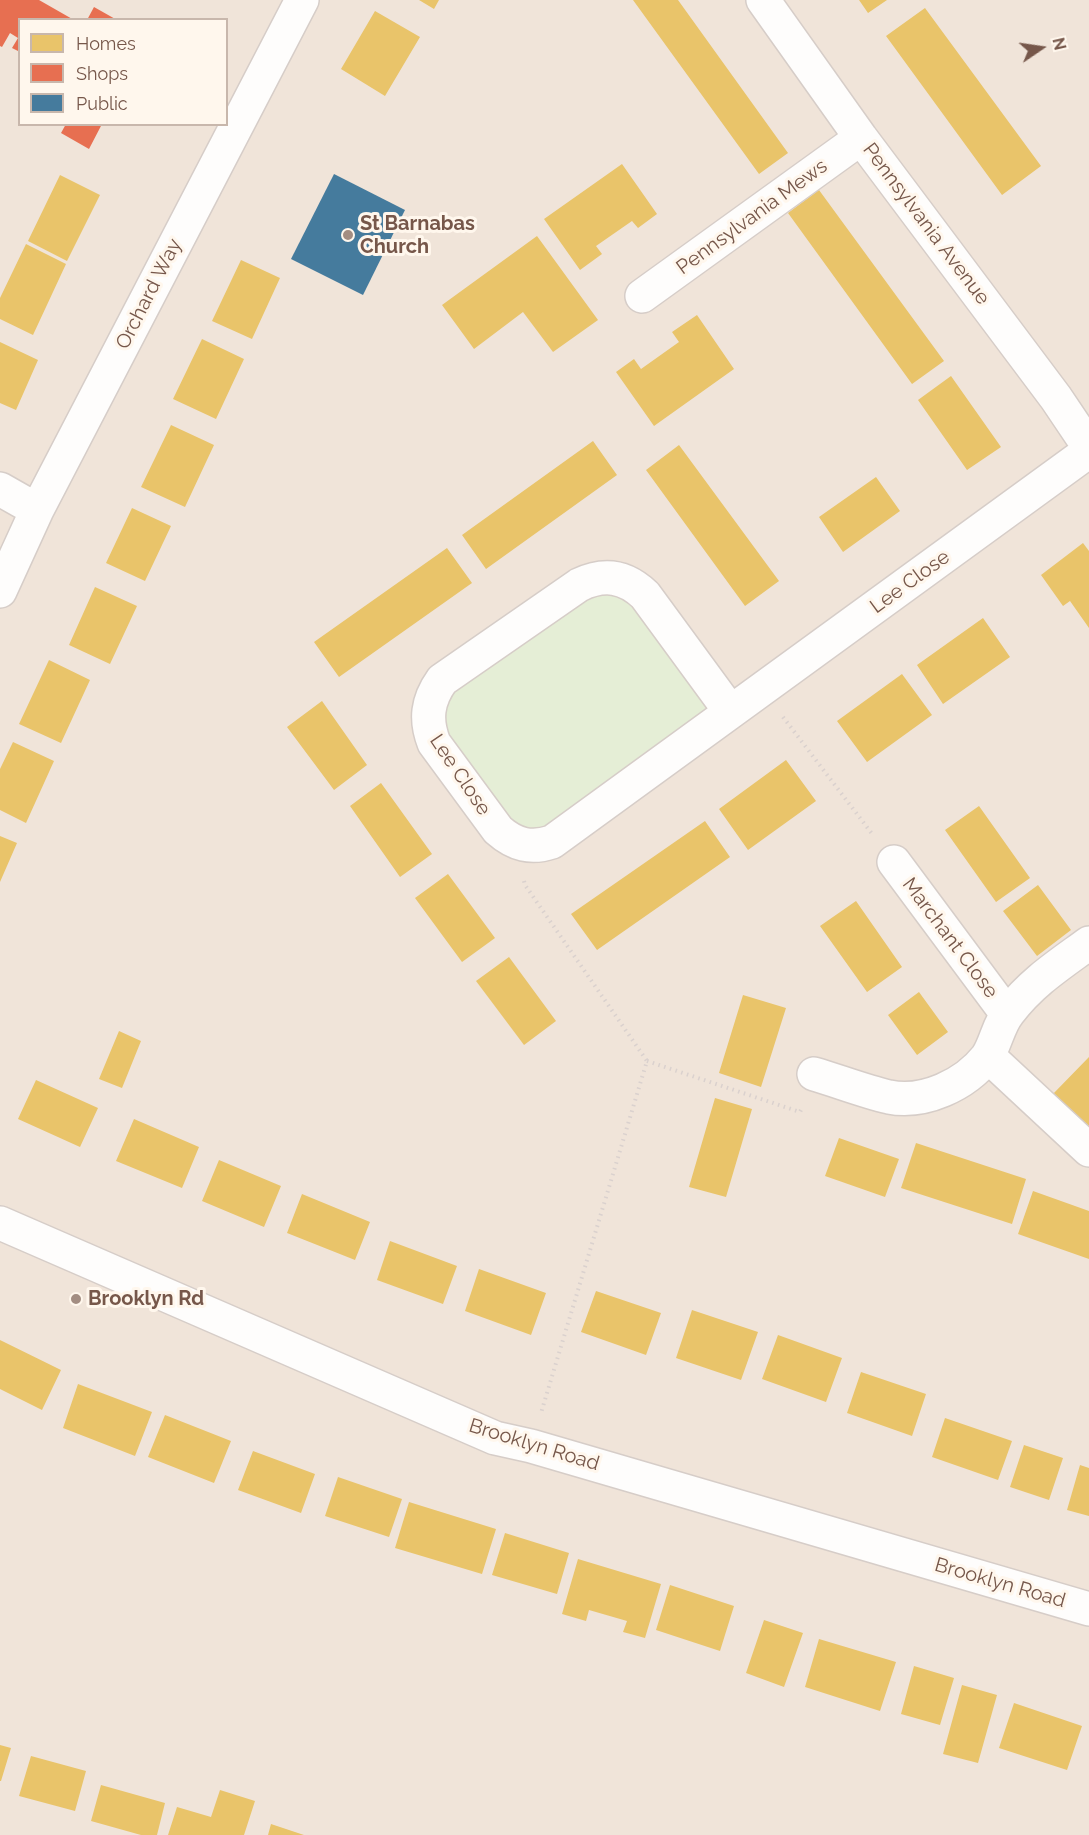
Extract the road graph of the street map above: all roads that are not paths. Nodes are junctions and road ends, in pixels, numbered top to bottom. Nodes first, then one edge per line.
1 (302, 0) edge
2 (763, 0) edge
3 (861, 138) junction
4 (642, 296) dead end
5 (1089, 449) edge
6 (0, 489) edge
7 (37, 510) junction
8 (0, 591) edge
9 (730, 711) junction
10 (894, 862) road end
11 (1089, 943) edge
12 (1007, 1014) junction
13 (988, 1056) junction
14 (814, 1074) road end
15 (1089, 1150) edge
16 (0, 1223) edge
17 (1089, 1609) edge

1 - 7 street, Orchard Way
2 - 3 street, Pennsylvania Avenue
3 - 4 street, Pennsylvania Mews
3 - 5 street, Pennsylvania Avenue
5 - 9 street, Lee Close
6 - 7 street
7 - 8 street, Orchard Way
9 - 9 street, Lee Close
10 - 12 street, Marchant Close
11 - 12 street, Marchant Close
12 - 13 street, Marchant Close
13 - 14 street, Marchant Close
13 - 15 street
16 - 17 street, Brooklyn Road

